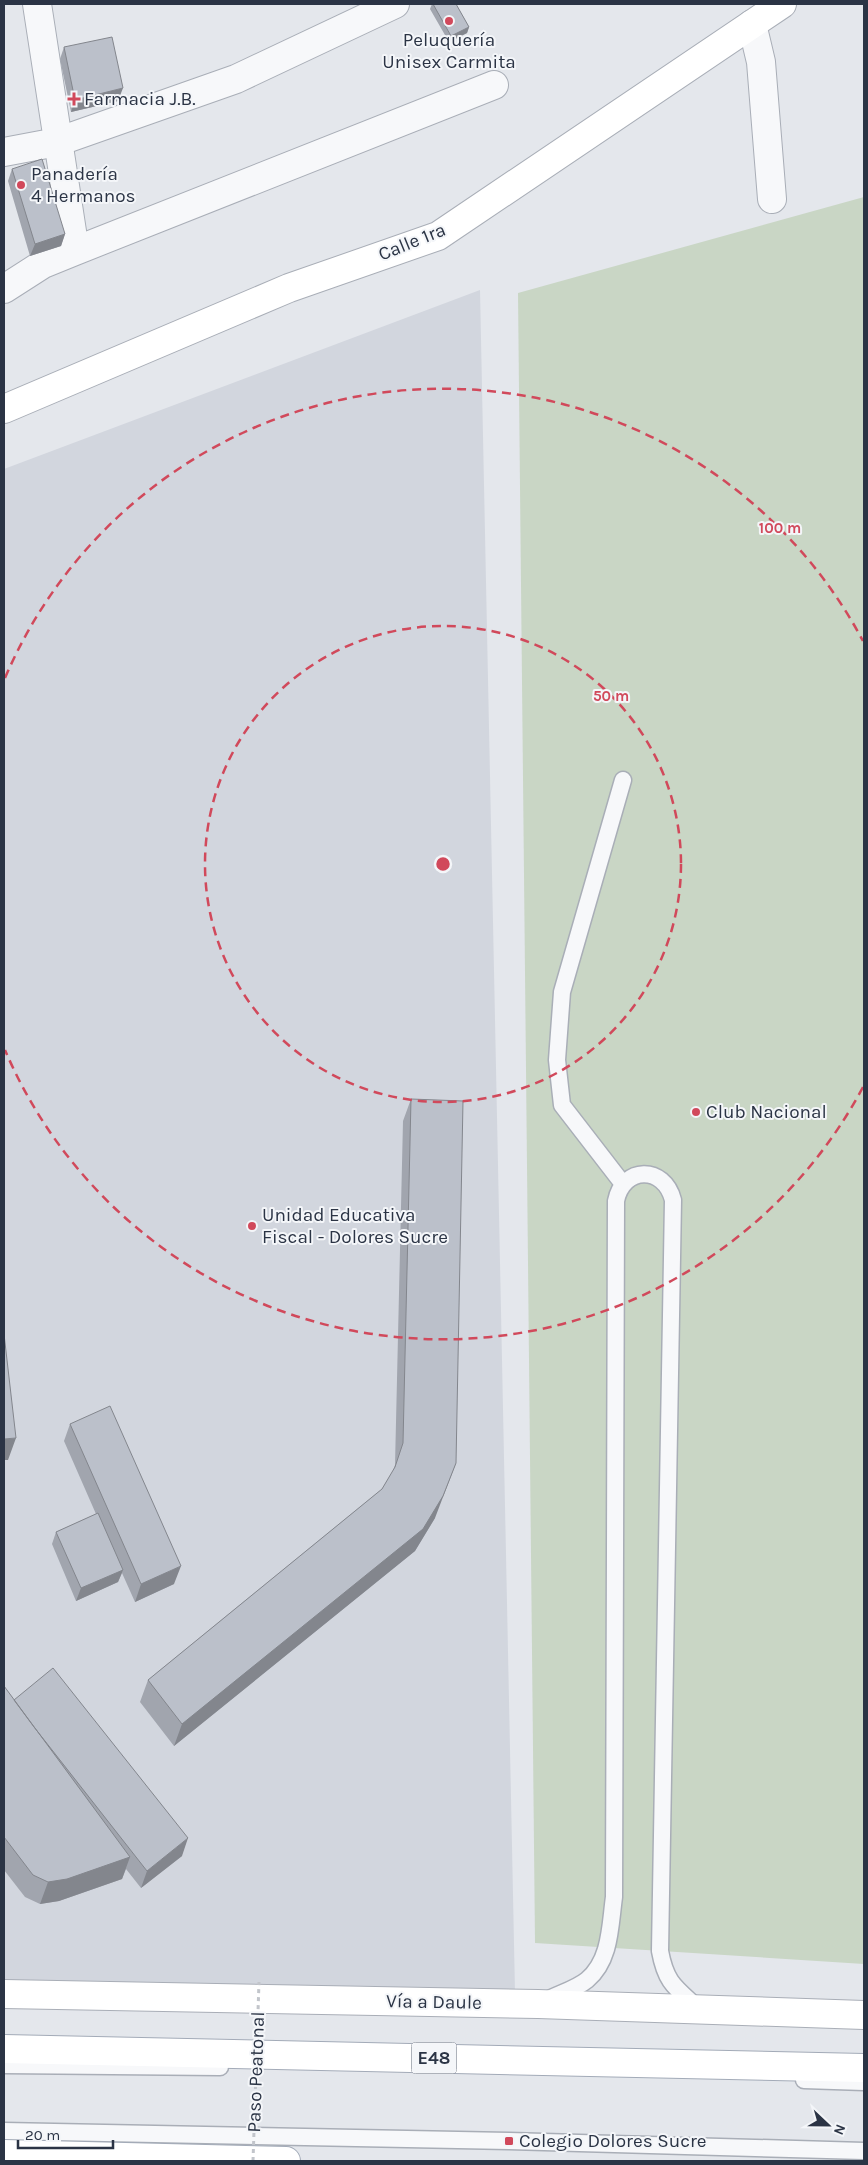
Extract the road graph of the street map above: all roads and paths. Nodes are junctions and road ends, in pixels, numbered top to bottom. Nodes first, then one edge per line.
1 (37, 4) edge
2 (395, 4) edge
3 (782, 4) edge
4 (752, 24) junction
5 (494, 85) dead end
6 (57, 142) junction
7 (4, 152) edge
8 (772, 199) dead end
9 (75, 250) junction
10 (4, 289) edge
11 (4, 409) edge
12 (623, 780) dead end
13 (623, 1184) junction
14 (259, 1982) dead end
15 (4, 1994) edge
16 (538, 2004) junction
17 (701, 2011) junction
18 (864, 2015) edge
19 (4, 2048) edge
20 (4, 2066) edge
21 (864, 2068) edge
22 (864, 2082) edge
23 (4, 2131) edge
24 (864, 2151) edge
25 (4, 2154) edge
26 (253, 2161) edge
27 (286, 2161) edge

1 - 6 street
2 - 6 street
3 - 4 main road, Calle 1ra
4 - 8 street
4 - 11 main road, Calle 1ra
5 - 9 street
6 - 7 street
6 - 9 street
9 - 10 street
12 - 13 lane
13 - 16 lane
13 - 17 lane
14 - 26 path, Paso Peatonal, bridge
15 - 16 main road, Vía a Daule
16 - 17 main road, Vía a Daule
17 - 18 main road, Vía a Daule
19 - 21 main road, E48
20 - 22 lane
23 - 24 lane
25 - 27 main road

